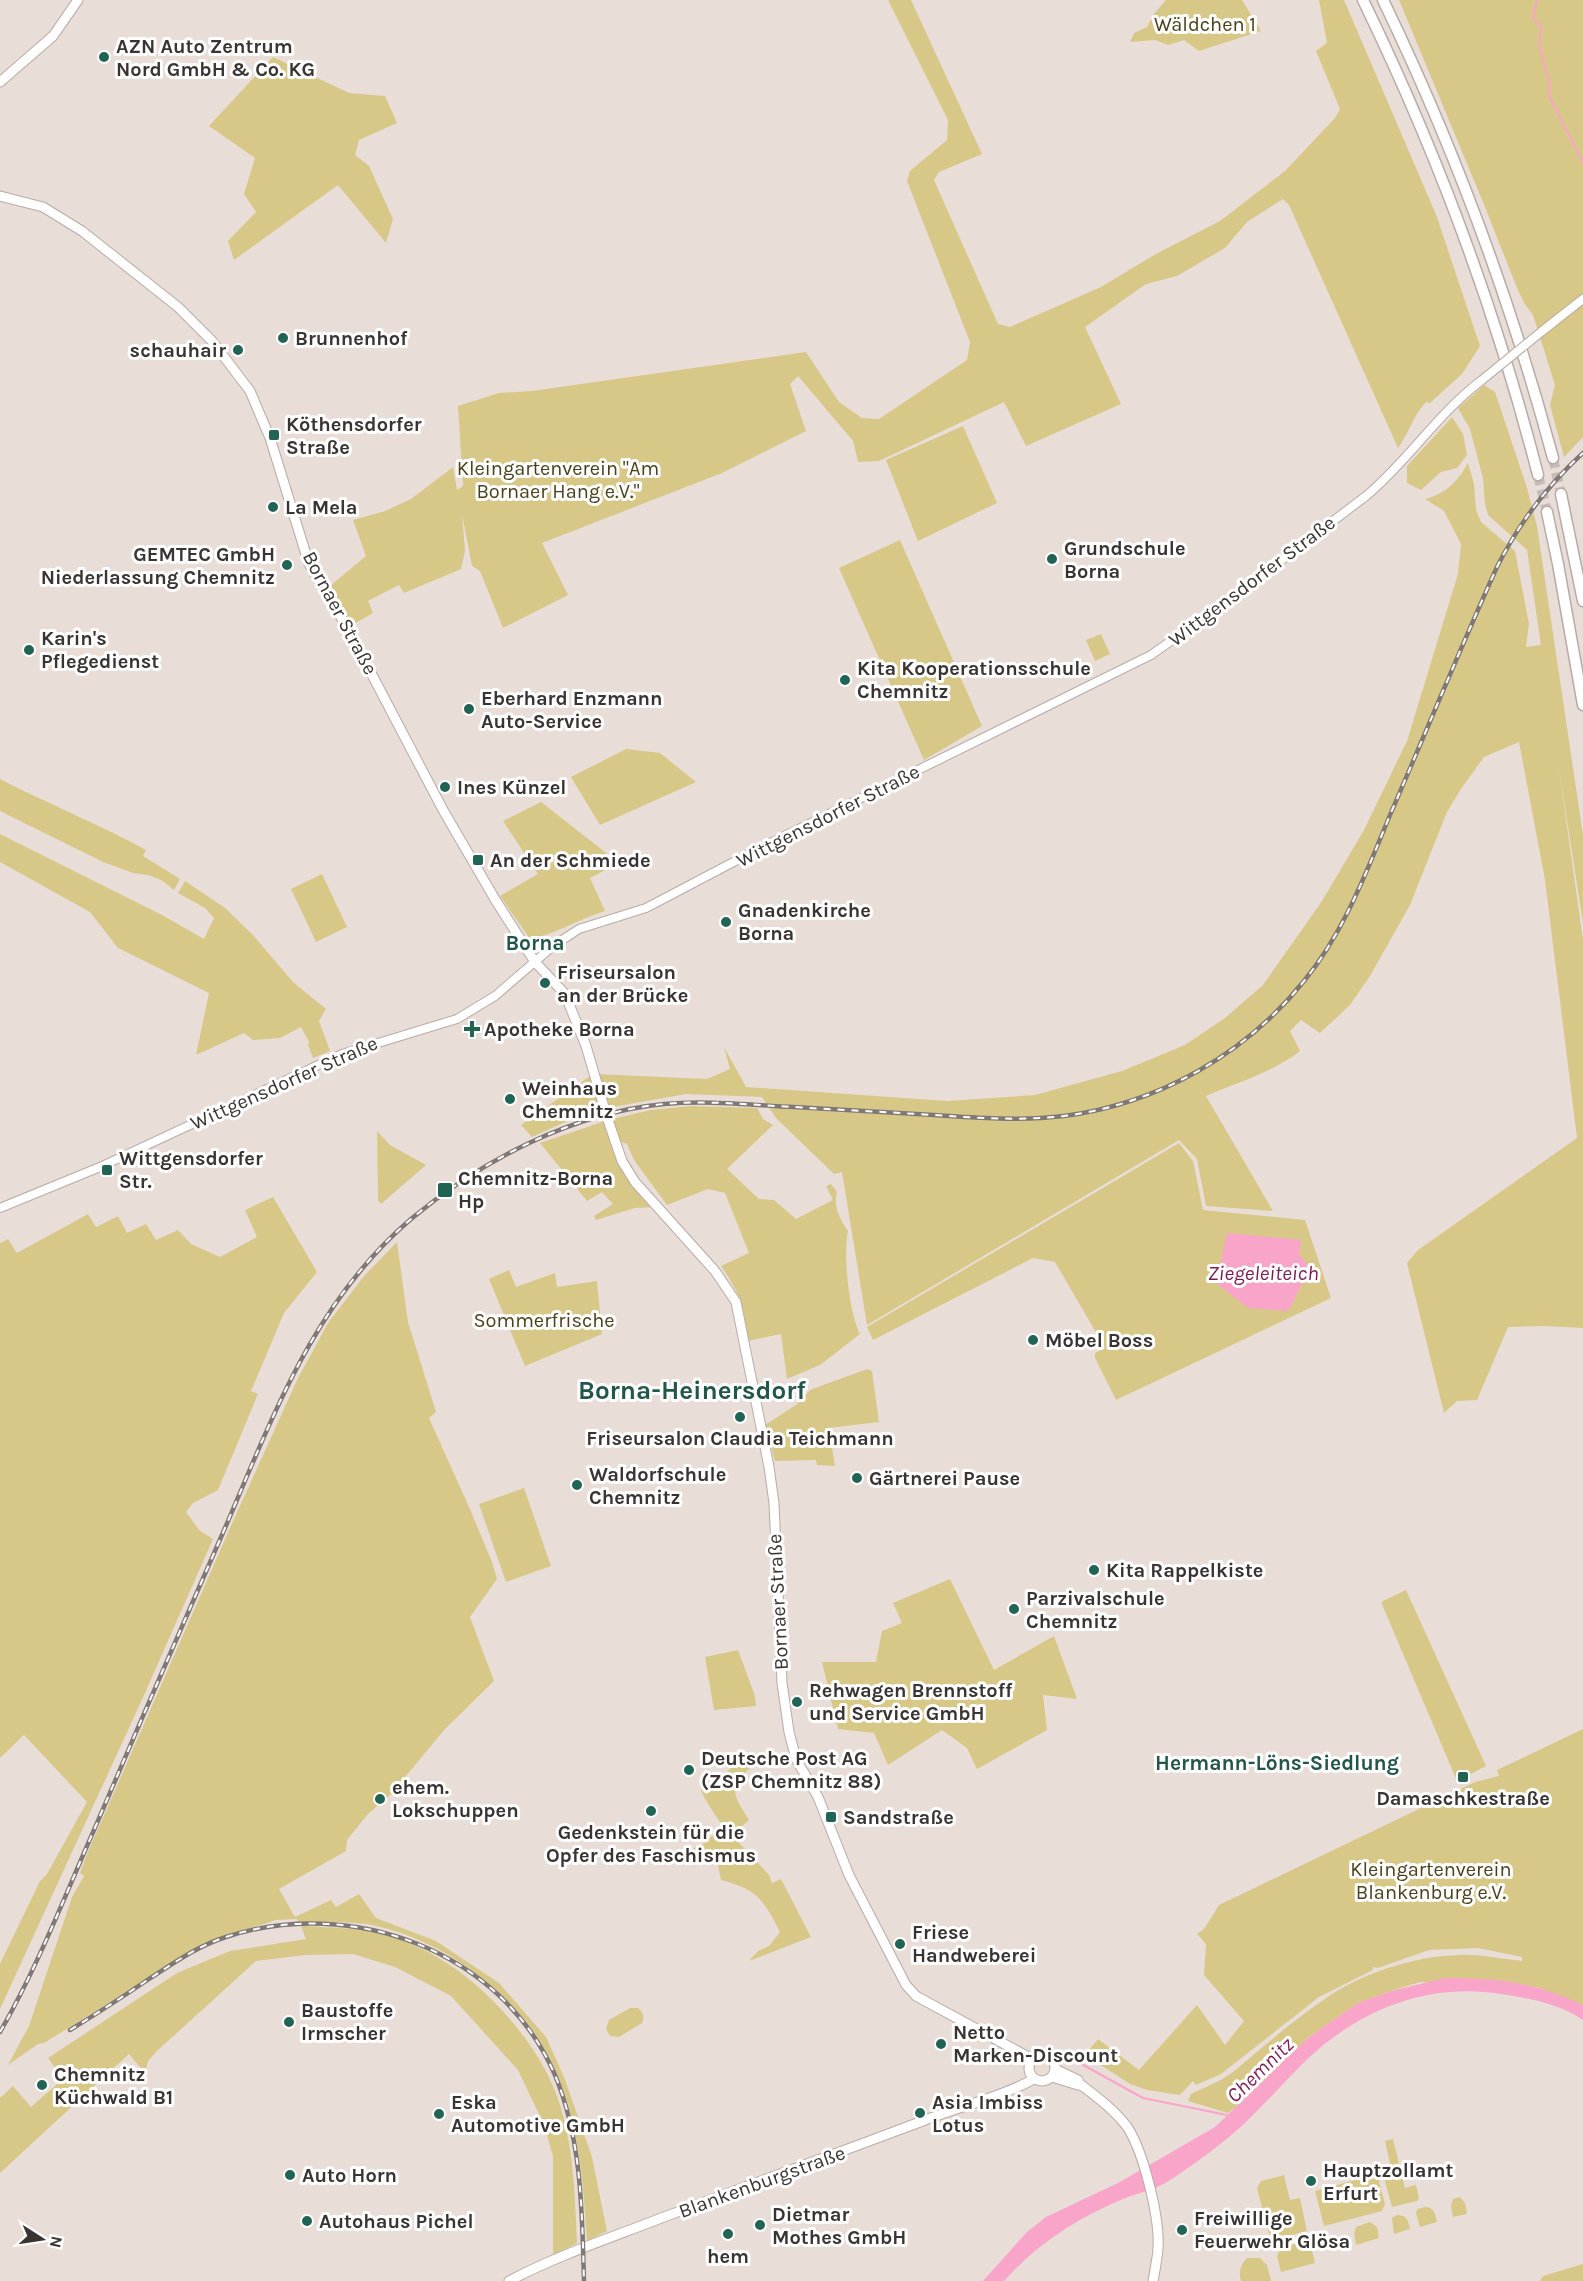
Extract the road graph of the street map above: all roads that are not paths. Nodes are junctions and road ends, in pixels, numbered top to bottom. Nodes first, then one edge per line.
1 (78, 0) edge
2 (1363, 0) edge
3 (1383, 0) edge
4 (0, 82) edge
5 (0, 196) edge
6 (1583, 299) edge
7 (1552, 458) tunnel mouth
8 (1538, 474) tunnel mouth
9 (1561, 494) tunnel mouth
10 (1547, 512) tunnel mouth
11 (1583, 601) edge
12 (1583, 705) edge
13 (535, 962) junction
14 (604, 1107) dead end
15 (608, 1120) dead end
16 (0, 1208) edge
17 (1031, 2069) junction
18 (1054, 2073) junction
19 (509, 2281) edge
20 (1153, 2281) edge

1 - 4 main road
2 - 8 highway
3 - 7 highway
5 - 13 main road, Bornaer Straße
6 - 13 street, Wittgensdorfer Straße, bridge
9 - 11 highway
10 - 12 highway
13 - 14 main road, Bornaer Straße
13 - 16 street, Wittgensdorfer Straße
15 - 17 main road, Bornaer Straße
17 - 18 main road
17 - 18 main road
17 - 19 main road, Blankenburgstraße
18 - 20 main road

